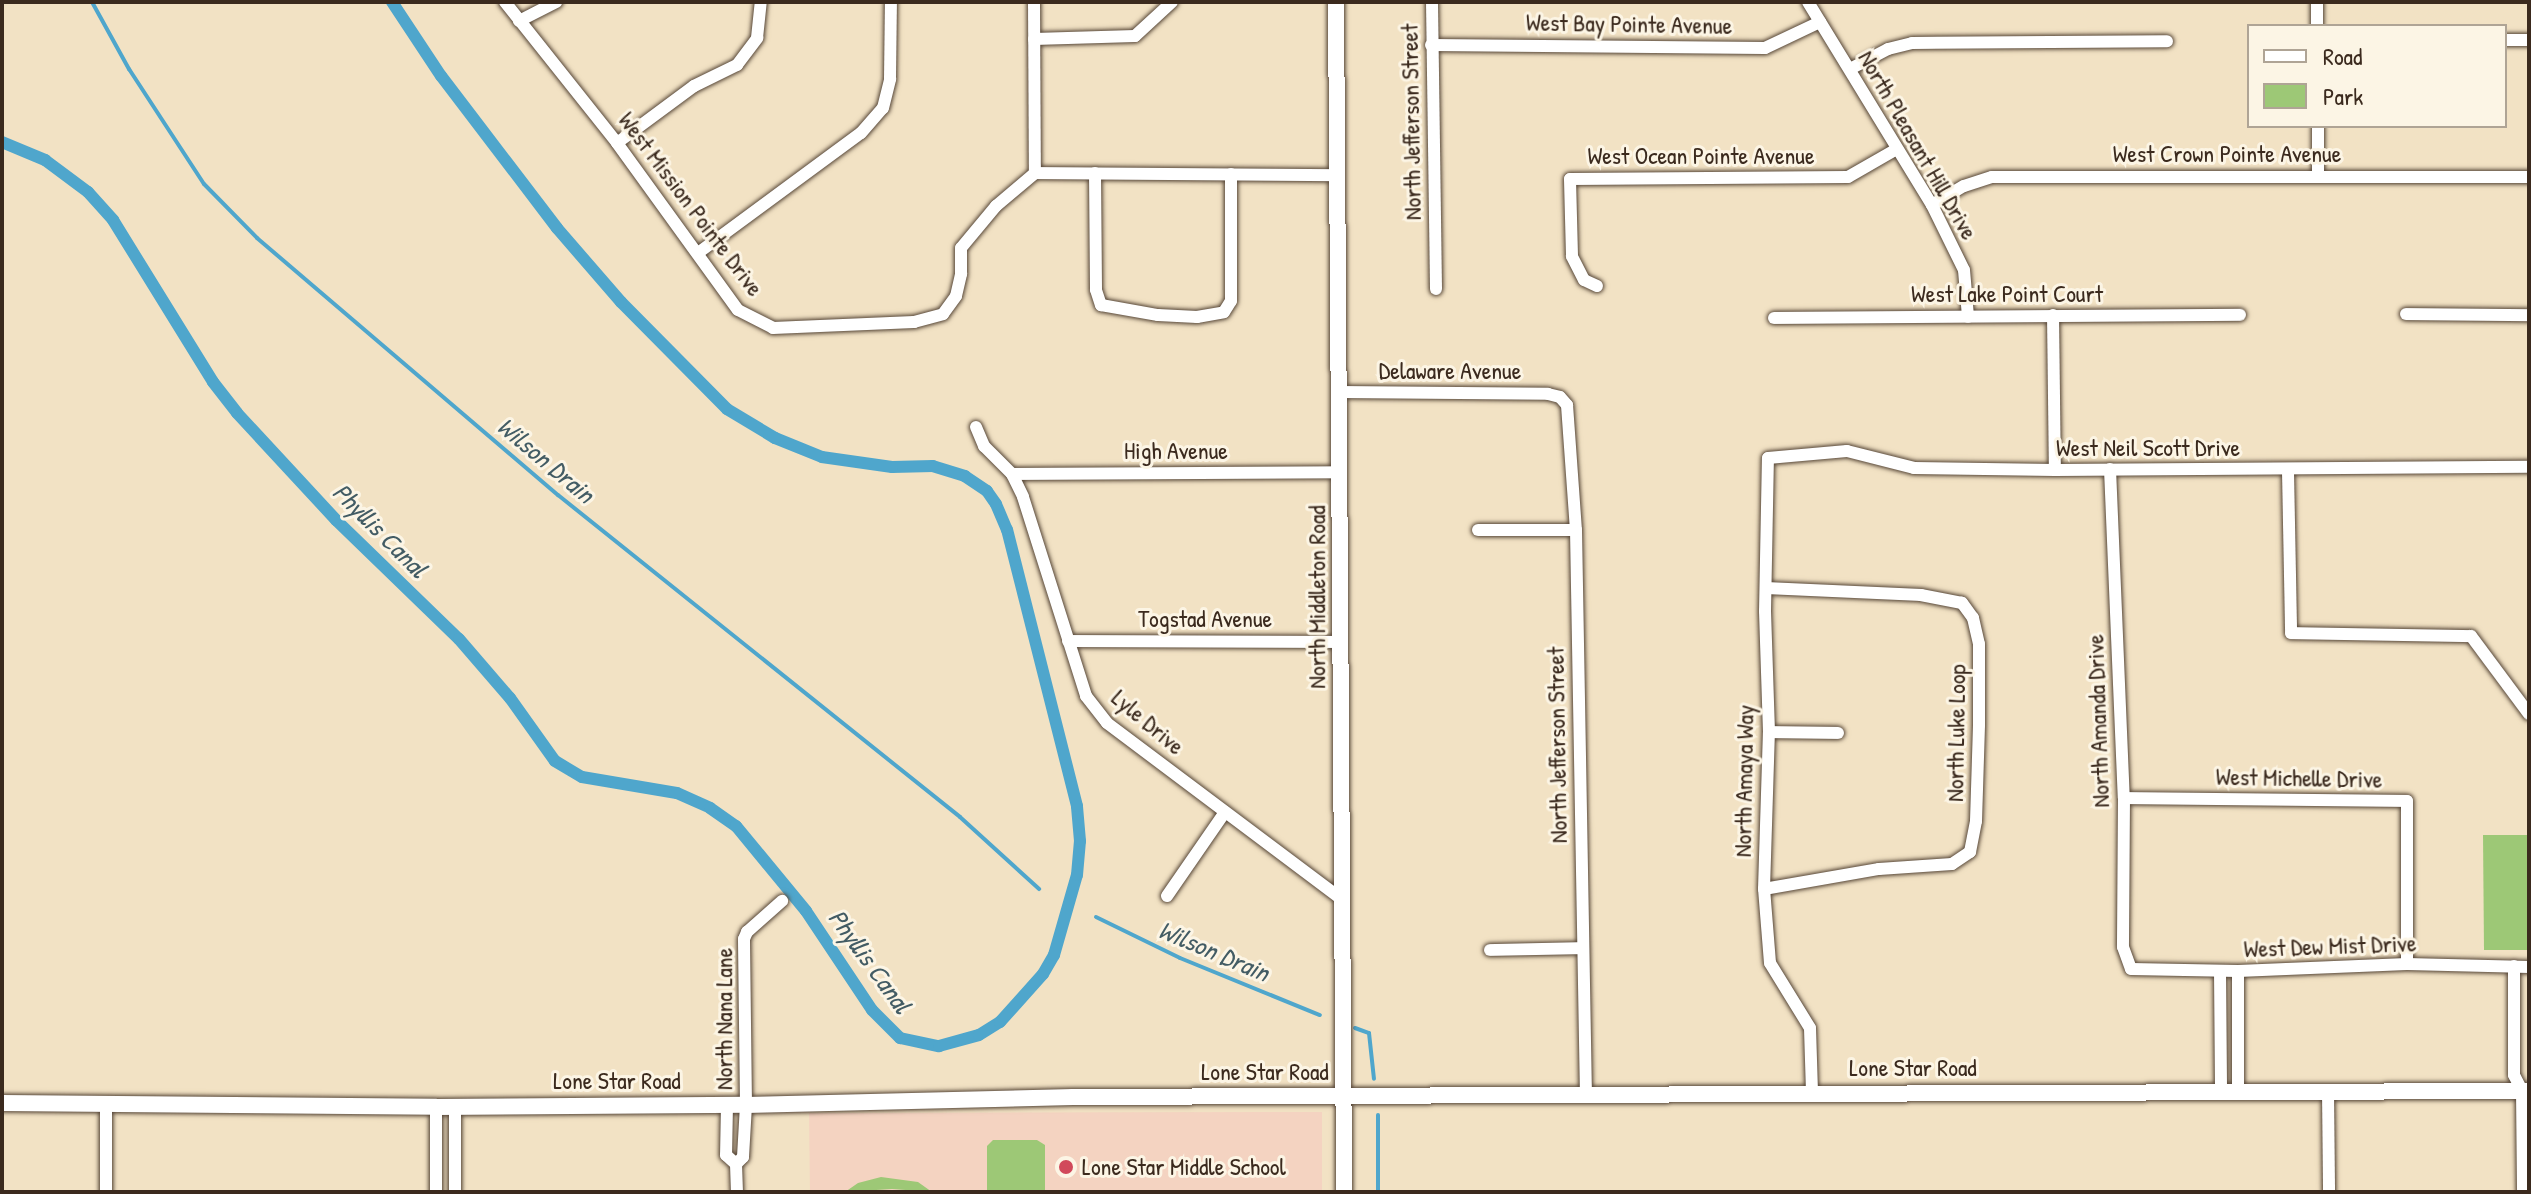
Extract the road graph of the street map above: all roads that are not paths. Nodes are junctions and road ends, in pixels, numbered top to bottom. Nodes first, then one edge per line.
1 (505, 2) edge
2 (556, 2) edge
3 (761, 2) edge
4 (891, 2) edge
5 (1034, 2) edge
6 (1172, 2) edge
7 (1336, 2) edge
8 (1432, 2) edge
9 (1808, 2) edge
10 (2317, 2) edge
11 (519, 21) junction
12 (1820, 22) junction
13 (2317, 24) edge
14 (1034, 39) junction
15 (2507, 40) edge
16 (2529, 40) edge
17 (2167, 41) dead end
18 (1431, 45) junction
19 (1850, 69) junction
20 (2318, 128) edge
21 (617, 143) junction
22 (1895, 150) junction
23 (1035, 173) junction
24 (1095, 173) junction
25 (1231, 174) junction
26 (1337, 175) junction
27 (2318, 176) junction
28 (2529, 177) edge
29 (1932, 205) junction
30 (698, 253) junction
31 (1597, 286) dead end
32 (1436, 289) dead end
33 (2406, 314) dead end
34 (2053, 315) junction
35 (2240, 315) dead end
36 (2529, 315) edge
37 (1968, 317) junction
38 (1774, 318) dead end
39 (1339, 392) junction
40 (1560, 397) joint
41 (976, 427) dead end
42 (1768, 458) joint
43 (2529, 467) edge
44 (2110, 469) junction
45 (2055, 470) junction
46 (2288, 471) junction
47 (1340, 472) junction
48 (1012, 474) junction
49 (1478, 530) dead end
50 (1576, 530) junction
51 (1766, 588) junction
52 (1068, 641) junction
53 (1341, 642) junction
54 (2529, 714) edge
55 (1769, 732) junction
56 (1838, 733) dead end
57 (2124, 798) junction
58 (1225, 812) junction
59 (1764, 889) junction
60 (1167, 896) dead end
61 (1343, 900) junction
62 (782, 901) dead end
63 (1582, 948) junction
64 (1490, 950) dead end
65 (2407, 964) junction
66 (2514, 966) junction
67 (2529, 967) edge
68 (2131, 969) joint
69 (2220, 971) junction
70 (2238, 971) junction
71 (2527, 1087) edge
72 (2230, 1090) junction
73 (2328, 1091) junction
74 (1812, 1092) junction
75 (1586, 1095) junction
76 (1345, 1096) junction
77 (2, 1103) edge
78 (106, 1103) junction
79 (727, 1105) junction
80 (746, 1105) junction
81 (455, 1106) junction
82 (436, 1107) junction
83 (736, 1164) junction
84 (106, 1192) edge
85 (436, 1192) edge
86 (455, 1192) edge
87 (737, 1192) edge
88 (1344, 1192) edge
89 (2329, 1192) edge
90 (2523, 1192) edge

1 - 11 street, West Mission Pointe Drive
2 - 11 street
3 - 21 street
4 - 30 street
5 - 14 street
6 - 14 street
7 - 26 main road, North Middleton Road
8 - 18 street, North Jefferson Street
9 - 12 street, North Pleasant Hill Drive
10 - 13 street
11 - 21 street, West Mission Pointe Drive
12 - 18 street, West Bay Pointe Avenue
12 - 19 street, North Pleasant Hill Drive
14 - 23 street
15 - 16 street
17 - 19 street
18 - 32 street, North Jefferson Street
19 - 22 street, North Pleasant Hill Drive
20 - 27 street
21 - 30 street, West Mission Pointe Drive
22 - 29 street, North Pleasant Hill Drive
22 - 31 street, West Ocean Pointe Avenue
23 - 24 street
23 - 30 street, West Mission Pointe Drive
24 - 25 street
24 - 25 street
25 - 26 street
26 - 39 main road, North Middleton Road
27 - 28 street, West Crown Pointe Avenue
27 - 29 street, West Crown Pointe Avenue
29 - 37 street, North Pleasant Hill Drive
33 - 36 street
34 - 35 street, West Lake Point Court
34 - 37 street, West Lake Point Court
34 - 45 street
37 - 38 street, West Lake Point Court
39 - 40 street, Delaware Avenue
39 - 47 main road, North Middleton Road
40 - 50 street, North Jefferson Street
41 - 48 street, Lyle Drive
42 - 45 street, West Neil Scott Drive
42 - 51 street, North Amaya Way
43 - 46 street, West Neil Scott Drive
44 - 45 street, West Neil Scott Drive
44 - 46 street, West Neil Scott Drive
44 - 57 street, North Amanda Drive
46 - 54 street
47 - 48 street, High Avenue
47 - 53 main road, North Middleton Road
48 - 52 street, Lyle Drive
49 - 50 street
50 - 63 street, North Jefferson Street
51 - 55 street, North Amaya Way
51 - 59 street, North Luke Loop
52 - 53 street, Togstad Avenue
52 - 58 street, Lyle Drive
53 - 61 main road, North Middleton Road
55 - 56 street
55 - 59 street, North Amaya Way
57 - 65 street, West Michelle Drive
57 - 68 street, North Amanda Drive
58 - 60 street
58 - 61 street, Lyle Drive
59 - 74 street, North Amaya Way
61 - 76 main road, North Middleton Road
62 - 80 street, North Nana Lane
63 - 64 street
63 - 75 street, North Jefferson Street
65 - 66 street, West Dew Mist Drive
65 - 70 street, West Dew Mist Drive
66 - 67 street, West Dew Mist Drive
66 - 71 street
68 - 69 street, West Dew Mist Drive
69 - 70 street, West Dew Mist Drive
69 - 72 street
70 - 72 street
71 - 73 main road, Lone Star Road
71 - 90 street
72 - 73 main road, Lone Star Road
72 - 74 main road, Lone Star Road
73 - 89 street
74 - 75 main road, Lone Star Road
75 - 76 main road, Lone Star Road
76 - 80 main road, Lone Star Road
76 - 88 main road, North Middleton Road
77 - 78 main road, Lone Star Road
78 - 82 main road, Lone Star Road
78 - 84 street
79 - 80 main road, Lone Star Road
79 - 81 main road, Lone Star Road
79 - 83 street
80 - 83 street, North Nana Lane
81 - 82 main road, Lone Star Road
81 - 86 street
82 - 85 street
83 - 87 street

